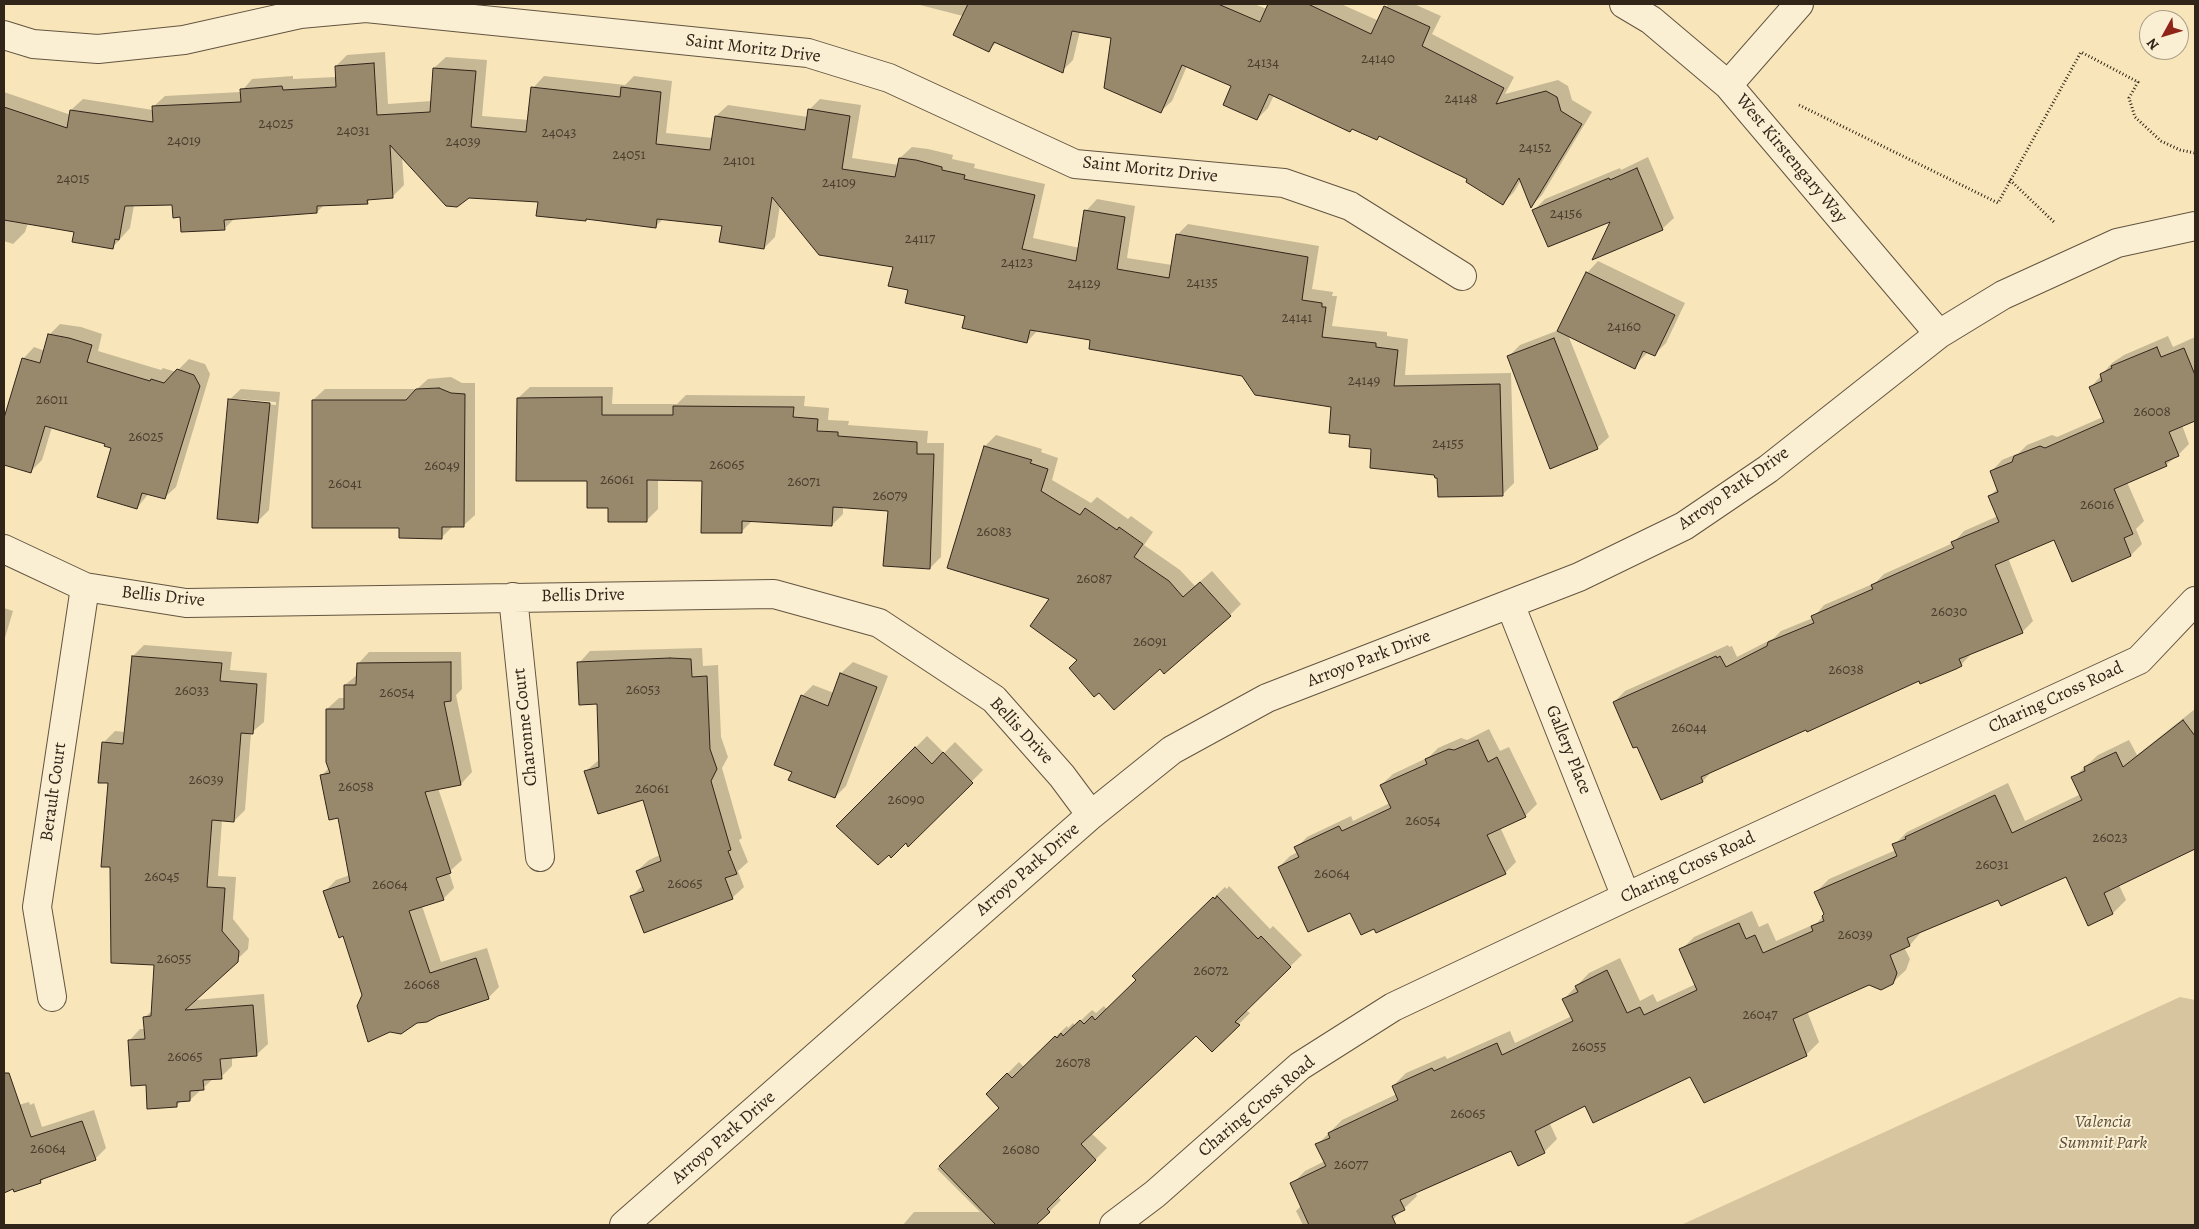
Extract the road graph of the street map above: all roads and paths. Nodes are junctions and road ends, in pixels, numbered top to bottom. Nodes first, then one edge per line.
1 (1624, 4) edge
2 (1799, 4) edge
3 (366, 6) edge
4 (4, 36) edge
5 (1728, 84) junction
6 (1799, 106) dead end
7 (2195, 153) edge
8 (2010, 180) junction
9 (2055, 223) dead end
10 (2195, 226) edge
11 (1462, 276) dead end
12 (1939, 334) junction
13 (4, 549) edge
14 (85, 587) junction
15 (513, 597) junction
16 (2195, 601) edge
17 (1510, 604) junction
18 (1091, 815) junction
19 (540, 857) dead end
20 (1626, 897) junction
21 (52, 997) dead end
22 (624, 1225) edge
23 (1114, 1225) edge

1 - 5 street, West Kirstengary Way
2 - 5 street
3 - 4 street, Saint Moritz Drive
3 - 11 street, Saint Moritz Drive
5 - 12 street, West Kirstengary Way
6 - 8 path
7 - 8 path
8 - 9 path
10 - 12 street, Arroyo Park Drive
12 - 17 street, Arroyo Park Drive
13 - 14 street, Bellis Drive
14 - 15 street, Bellis Drive
14 - 21 street, Berault Court
15 - 18 street, Bellis Drive
15 - 19 street, Charonne Court
16 - 20 street, Charing Cross Road
17 - 18 street, Arroyo Park Drive
17 - 20 street, Gallery Place
18 - 22 street, Arroyo Park Drive
20 - 23 street, Charing Cross Road

